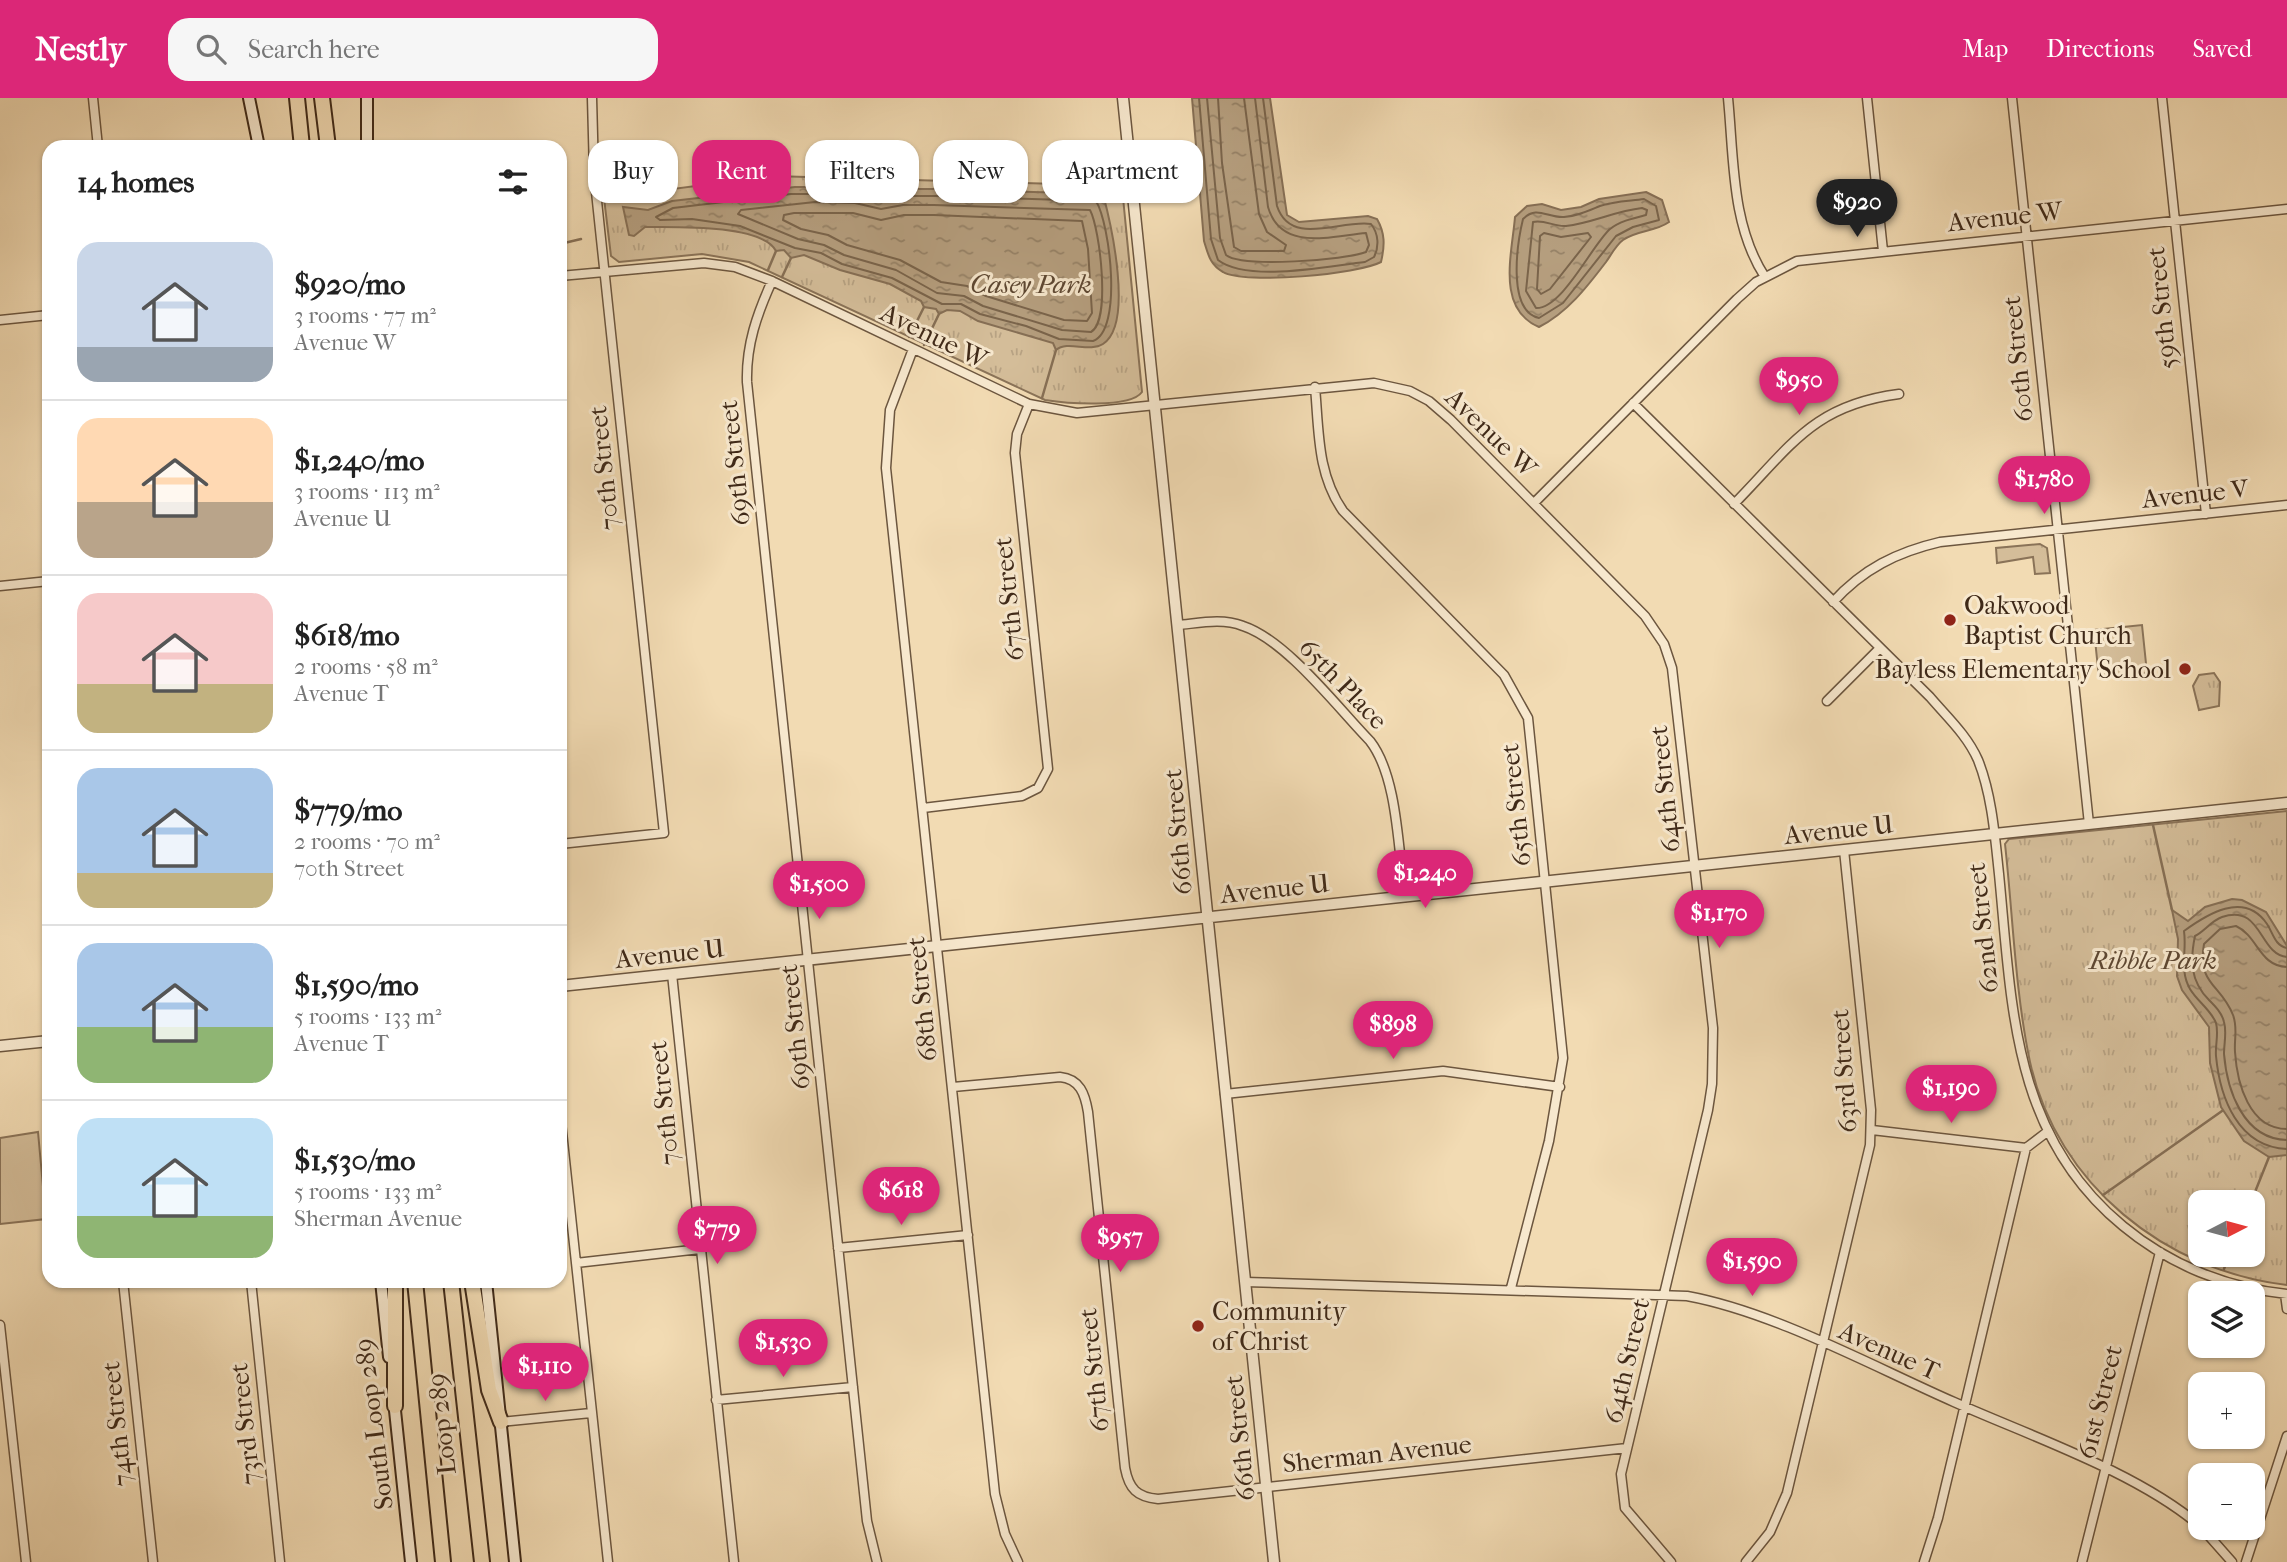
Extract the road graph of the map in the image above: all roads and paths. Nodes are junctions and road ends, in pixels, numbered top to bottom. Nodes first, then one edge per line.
1 (93, 98) edge
2 (249, 98) edge
3 (297, 98) edge
4 (322, 98) edge
5 (367, 98) edge
6 (592, 98) edge
7 (1123, 98) edge
8 (1728, 98) edge
9 (1867, 98) edge
10 (2012, 98) edge
11 (2162, 98) edge
12 (97, 140) edge
13 (258, 140) edge
14 (301, 140) edge
15 (327, 140) edge
16 (368, 140) edge
17 (2287, 209) edge
18 (2174, 220) junction
19 (2026, 236) junction
20 (1883, 251) junction
21 (604, 272) junction
22 (567, 275) edge
23 (1765, 277) junction
24 (772, 281) junction
25 (42, 316) edge
26 (0, 320) edge
27 (912, 349) junction
28 (1315, 387) junction
29 (1899, 394) dead end
30 (1633, 403) junction
31 (1029, 404) junction
32 (1155, 406) junction
33 (1534, 503) junction
34 (1734, 504) junction
35 (2287, 505) edge
36 (2206, 514) junction
37 (2057, 529) junction
38 (42, 582) edge
39 (0, 586) edge
40 (1833, 602) junction
41 (1178, 625) junction
42 (1880, 648) junction
43 (1828, 701) dead end
44 (2287, 803) edge
45 (923, 808) junction
46 (2088, 824) junction
47 (1994, 834) junction
48 (567, 843) edge
49 (1844, 850) junction
50 (1695, 866) junction
51 (1545, 882) junction
52 (1405, 897) junction
53 (1207, 918) junction
54 (937, 946) junction
55 (809, 960) junction
56 (671, 974) junction
57 (567, 985) edge
58 (42, 1042) edge
59 (0, 1046) edge
60 (953, 1087) junction
61 (1560, 1087) junction
62 (1225, 1094) junction
63 (1872, 1130) junction
64 (2048, 1132) junction
65 (2026, 1148) junction
66 (567, 1179) edge
67 (968, 1235) junction
68 (838, 1248) junction
69 (700, 1249) junction
70 (2160, 1252) junction
71 (576, 1263) junction
72 (1245, 1282) junction
73 (124, 1288) edge
74 (252, 1288) edge
75 (382, 1288) edge
76 (394, 1288) edge
77 (416, 1288) edge
78 (453, 1288) edge
79 (473, 1288) edge
80 (487, 1288) edge
81 (1511, 1288) junction
82 (2286, 1294) edge
83 (1664, 1295) junction
84 (2287, 1309) edge
85 (0, 1325) edge
86 (1823, 1345) junction
87 (853, 1387) junction
88 (716, 1400) junction
89 (395, 1406) junction
90 (1963, 1406) junction
91 (592, 1413) junction
92 (501, 1422) junction
93 (11, 1429) junction
94 (0, 1430) edge
95 (2287, 1436) edge
96 (1627, 1448) junction
97 (2104, 1469) junction
98 (1266, 1488) junction
99 (1134, 1491) joint
100 (2188, 1517) edge
101 (2213, 1540) edge
102 (26, 1562) edge
103 (153, 1562) edge
104 (280, 1562) edge
105 (411, 1562) edge
106 (443, 1562) edge
107 (482, 1562) edge
108 (516, 1562) edge
109 (608, 1562) edge
110 (734, 1562) edge
111 (877, 1562) edge
112 (1018, 1562) edge
113 (1274, 1562) edge
114 (1671, 1562) edge
115 (1746, 1562) edge
116 (1924, 1562) edge
117 (2082, 1562) edge
118 (2232, 1562) edge
119 (2246, 1562) edge

1 - 12 street
2 - 13 main road
3 - 14 highway
4 - 15 highway
5 - 16 main road
6 - 21 street, 70th Street
7 - 32 street, 66th Street
8 - 23 street
9 - 20 street
10 - 19 street, 60th Street
11 - 18 street, 59th Street
17 - 18 street, Avenue W
18 - 19 street, Avenue W
18 - 36 street, 59th Street
19 - 20 street, Avenue W
19 - 37 street, 60th Street
20 - 23 street, Avenue W
21 - 22 street, Avenue W
21 - 24 street, Avenue W
21 - 48 street, 70th Street
23 - 30 street, Avenue W
24 - 27 street, Avenue W
24 - 55 street, 69th Street
25 - 26 street
27 - 31 street, Avenue W
27 - 45 street, 68th Street
28 - 32 street, Avenue W
28 - 33 street, Avenue W
28 - 51 street, 65th Street
29 - 34 street
30 - 33 street, Avenue W
30 - 34 street, 62nd Street
31 - 32 street, Avenue W
31 - 45 street, 67th Street
32 - 41 street, 66th Street
33 - 50 street, 64th Street
34 - 40 street, 62nd Street
35 - 36 street, Avenue V
36 - 37 street, Avenue V
37 - 40 street, Avenue V
37 - 46 street, 60th Street
38 - 39 street
40 - 42 street, 62nd Street
41 - 52 street, 65th Place
41 - 53 street, 66th Street
42 - 43 street
42 - 47 street, 62nd Street
44 - 46 street, Avenue U
45 - 54 street, 68th Street
46 - 47 street, Avenue U
47 - 49 street, Avenue U
47 - 64 street, 62nd Street
49 - 50 street, Avenue U
49 - 63 street, 63rd Street
50 - 51 street, Avenue U
50 - 83 street, 64th Street
51 - 52 street, Avenue U
51 - 61 street, 65th Street
52 - 53 street, Avenue U
53 - 54 street, Avenue U
53 - 62 street, 66th Street
54 - 55 street, Avenue U
54 - 60 street, 68th Street
55 - 56 street, Avenue U
55 - 68 street, 69th Street
56 - 57 street, Avenue U
56 - 69 street, 70th Street
58 - 59 street
60 - 67 street, 68th Street
60 - 99 street, 67th Street
61 - 62 street
61 - 81 street, 65th Street
62 - 72 street, 66th Street
63 - 65 street
63 - 86 street, 63rd Street
64 - 65 street
64 - 70 street, 62nd Street
65 - 90 street
66 - 71 street
67 - 68 street
67 - 112 street, 68th Street
68 - 87 street, 69th Street
69 - 71 street
69 - 88 street, 70th Street
70 - 82 street, 62nd Street
70 - 97 street, 61st Street
71 - 91 street
72 - 81 street, Avenue T
72 - 98 street, 66th Street
73 - 103 street, 74th Street
74 - 104 street, 73rd Street
75 - 89 main road, South Loop 289
76 - 89 highway
77 - 106 highway, Loop 289
78 - 107 highway, Loop 289
79 - 92 highway
80 - 92 main road
81 - 83 street, Avenue T
82 - 84 street
83 - 86 street, Avenue T
83 - 96 street, 64th Street
85 - 93 street
86 - 90 street, Avenue T
86 - 115 street, 63rd Street
87 - 88 street
87 - 111 street, 69th Street
88 - 110 street, 70th Street
89 - 105 main road, South Loop 289
90 - 97 street, Avenue T
90 - 116 street
91 - 92 street
91 - 109 street
92 - 108 main road
93 - 94 street
93 - 102 street
95 - 119 street
96 - 98 street, Sherman Avenue
96 - 114 street, 64th Street
97 - 100 street, Avenue T
97 - 117 street, 61st Street
98 - 99 street, Sherman Avenue
98 - 113 street, 66th Street
101 - 118 street, Avenue T

